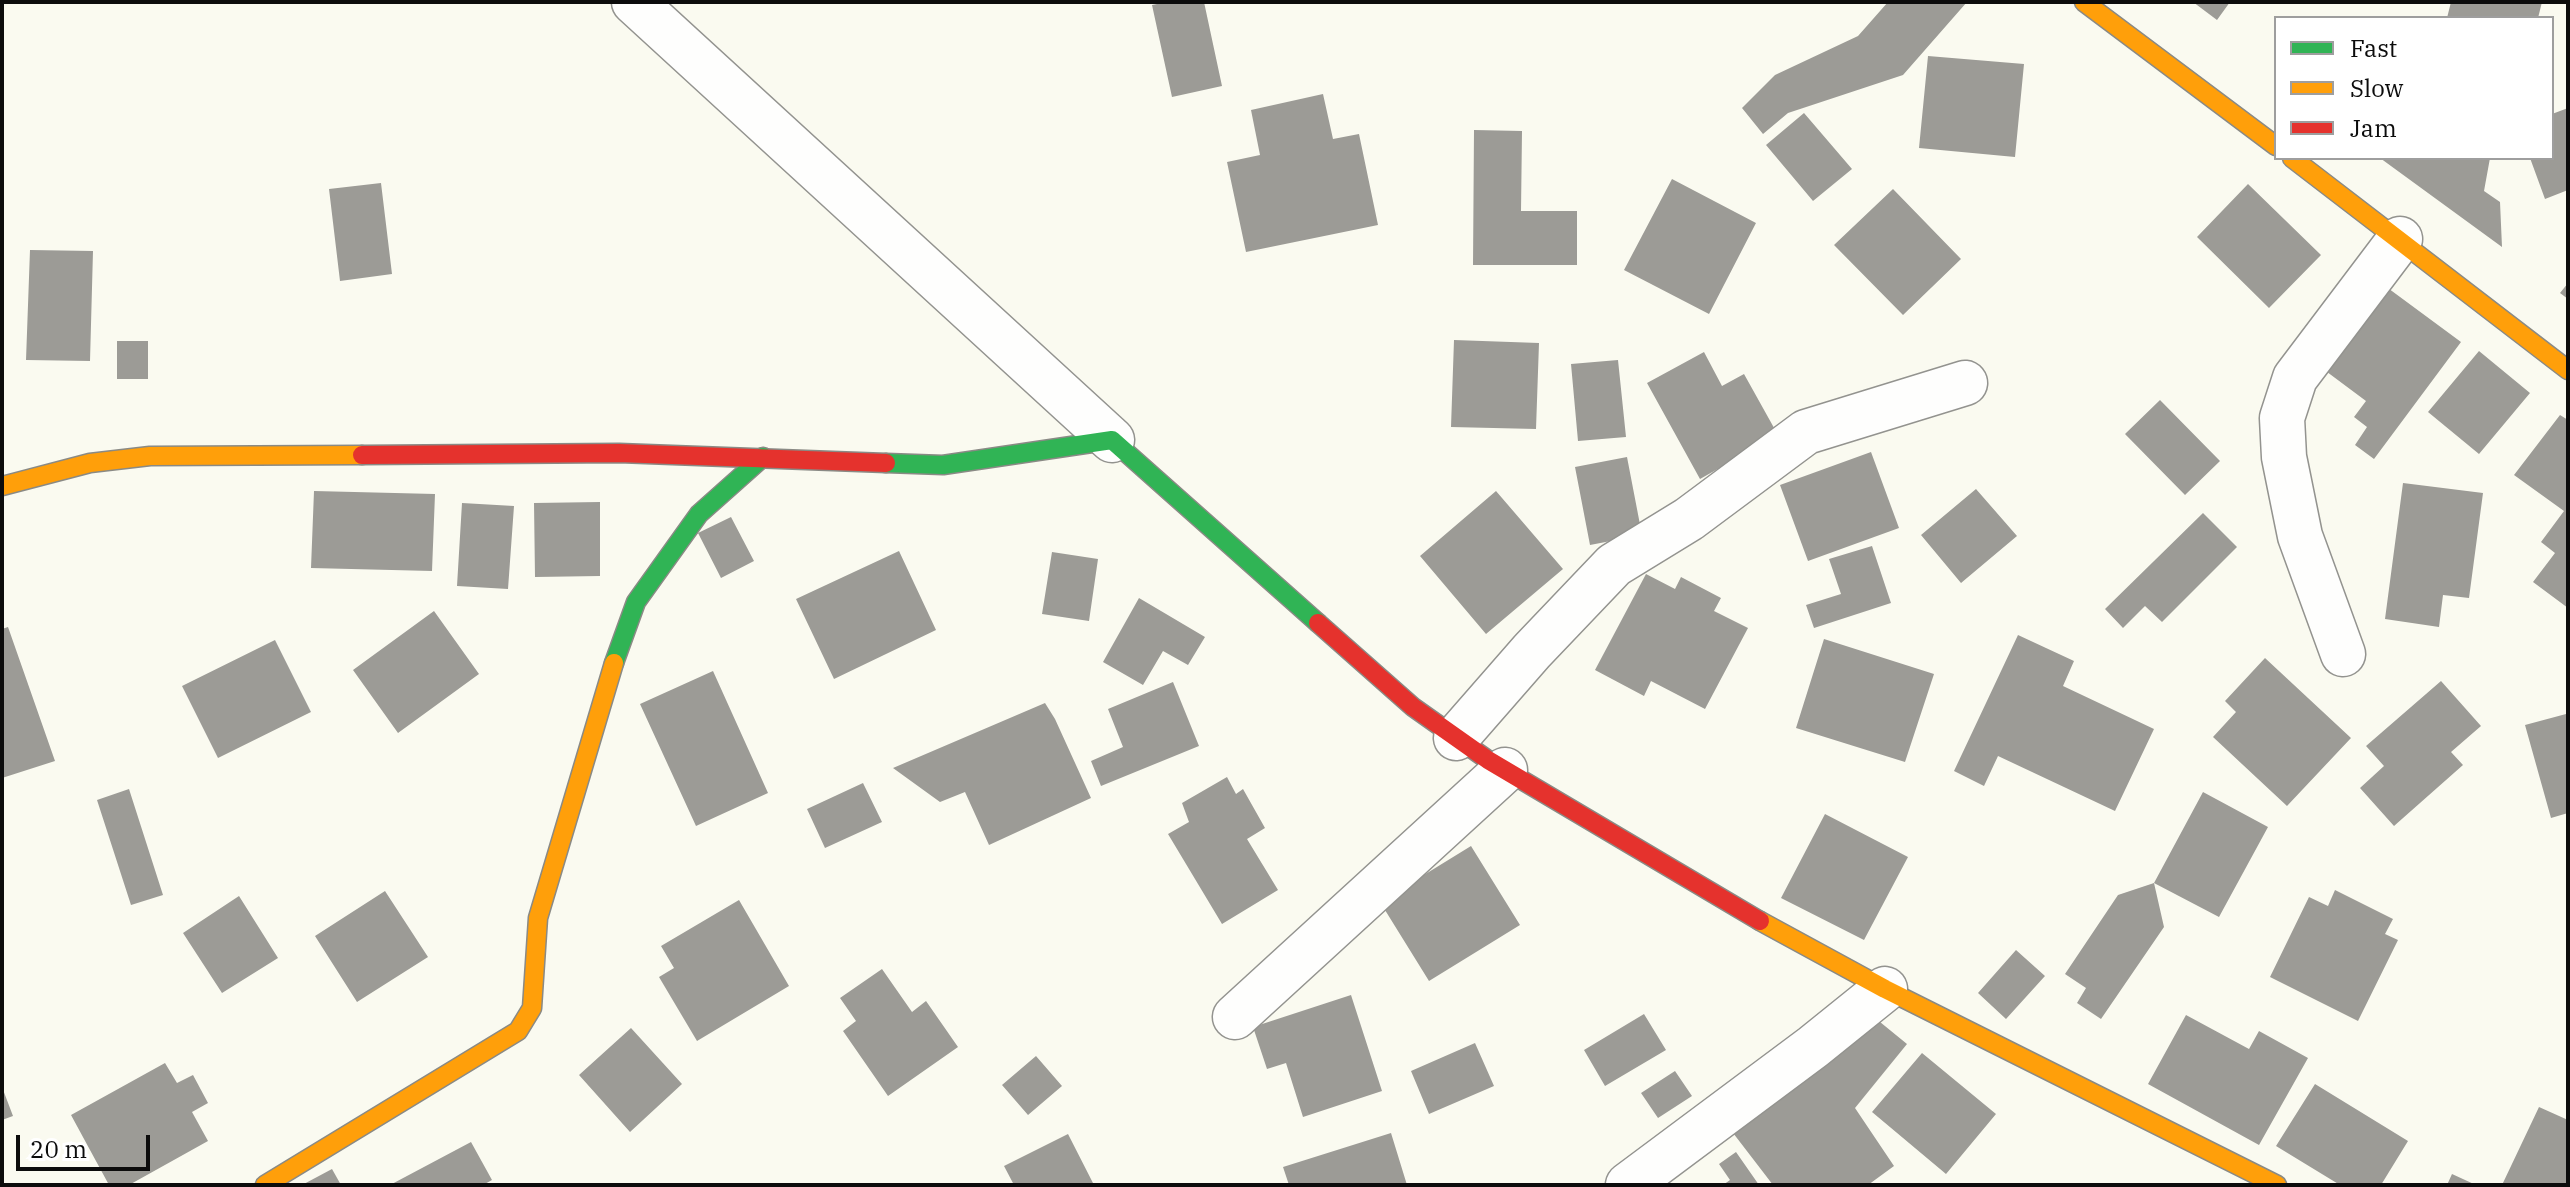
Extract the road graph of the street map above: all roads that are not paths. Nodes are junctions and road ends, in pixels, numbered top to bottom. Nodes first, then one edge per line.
1 (634, 2) edge
2 (2084, 2) edge
3 (2274, 144) edge
4 (2295, 160) edge
5 (2400, 239) junction
6 (2568, 370) edge
7 (1965, 383) dead end
8 (1112, 440) junction
9 (763, 457) junction
10 (2, 486) edge
11 (2343, 654) dead end
12 (1456, 738) junction
13 (1505, 770) junction
14 (1885, 989) junction
15 (1235, 1017) dead end
16 (265, 1185) edge
17 (1628, 1185) edge
18 (2277, 1185) edge

1 - 8 street
2 - 3 street
4 - 5 street
5 - 6 street
5 - 11 street
7 - 12 street
8 - 9 street
8 - 12 street
9 - 10 street
9 - 16 street
12 - 13 street
13 - 14 street
13 - 15 street
14 - 17 street
14 - 18 street

